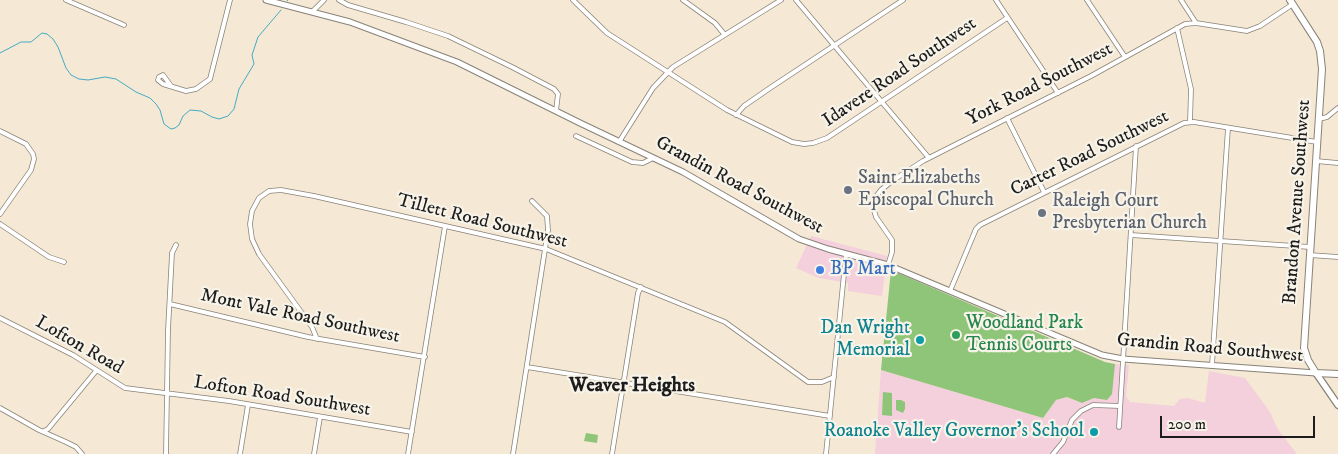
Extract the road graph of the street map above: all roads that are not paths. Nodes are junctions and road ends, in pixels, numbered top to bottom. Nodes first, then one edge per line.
1 (66, 0) edge
2 (230, 0) edge
3 (266, 0) edge
4 (324, 0) edge
5 (339, 0) edge
6 (573, 0) edge
7 (684, 0) edge
8 (781, 0) edge
9 (796, 0) edge
10 (903, 0) edge
11 (996, 0) edge
12 (1087, 0) edge
13 (1181, 0) edge
14 (1292, 2) edge
15 (312, 12) junction
16 (1007, 18) junction
17 (1196, 23) junction
18 (124, 25) dead end
19 (1177, 28) junction
20 (724, 34) junction
21 (834, 45) junction
22 (1125, 57) junction
23 (668, 72) junction
24 (171, 86) dead end
25 (1058, 93) junction
26 (882, 102) junction
27 (1338, 108) edge
28 (556, 112) junction
29 (736, 115) junction
30 (1007, 118) junction
31 (1319, 119) junction
32 (1190, 122) junction
33 (1228, 128) junction
34 (0, 131) edge
35 (576, 136) dead end
36 (619, 142) junction
37 (1317, 142) junction
38 (1136, 146) junction
39 (653, 158) junction
40 (929, 158) junction
41 (1316, 161) junction
42 (1338, 163) edge
43 (1044, 192) junction
44 (532, 201) dead end
45 (0, 214) edge
46 (0, 224) edge
47 (445, 226) junction
48 (1131, 235) junction
49 (1220, 242) junction
50 (176, 245) dead end
51 (1310, 247) junction
52 (546, 249) junction
53 (846, 254) junction
54 (1309, 256) junction
55 (1338, 257) edge
56 (64, 262) dead end
57 (888, 265) junction
58 (641, 287) junction
59 (950, 291) junction
60 (170, 304) junction
61 (0, 318) edge
62 (317, 339) junction
63 (425, 357) junction
64 (1123, 359) junction
65 (1212, 365) junction
66 (527, 367) junction
67 (96, 371) junction
68 (1316, 373) junction
69 (1338, 374) edge
70 (834, 377) junction
71 (624, 382) junction
72 (146, 391) joint
73 (168, 393) junction
74 (248, 405) junction
75 (1338, 405) edge
76 (1120, 406) junction
77 (0, 408) edge
78 (830, 416) junction
79 (320, 417) junction
80 (1120, 428) dead end
81 (44, 431) junction
82 (412, 432) junction
83 (82, 454) edge
84 (166, 454) edge
85 (240, 454) edge
86 (314, 454) edge
87 (408, 454) edge
88 (513, 454) edge
89 (612, 454) edge
90 (826, 454) edge
91 (1053, 454) edge

1 - 18 street
2 - 24 street
3 - 15 street, Grandin Road Southwest
4 - 15 street
5 - 28 street
6 - 23 street, Idavere Road Southwest
7 - 20 street
8 - 20 street
9 - 21 street
10 - 21 street
11 - 16 street
12 - 22 street
13 - 17 street
14 - 17 street, York Road Southwest
14 - 31 main road, Brandon Avenue Southwest
15 - 28 street, Grandin Road Southwest
16 - 25 street
16 - 26 street, Idavere Road Southwest
17 - 19 street, York Road Southwest
19 - 22 street, York Road Southwest
19 - 32 street
20 - 23 street
21 - 26 street
21 - 29 street
22 - 25 street, York Road Southwest
23 - 29 street, Idavere Road Southwest
23 - 36 street
25 - 30 street, York Road Southwest
26 - 29 street, Idavere Road Southwest
26 - 40 street
27 - 31 street
28 - 36 street, Grandin Road Southwest
30 - 40 street, York Road Southwest
30 - 43 street
31 - 37 main road, Brandon Avenue Southwest
32 - 33 street, Carter Road Southwest
32 - 38 street, Carter Road Southwest
33 - 37 street, Carter Road Southwest
33 - 49 street
34 - 45 street
35 - 39 street
36 - 39 street, Grandin Road Southwest
37 - 41 main road, Brandon Avenue Southwest
38 - 43 street, Carter Road Southwest
38 - 48 street
39 - 53 street, Grandin Road Southwest
40 - 57 street, York Road Southwest
41 - 42 street
41 - 51 main road, Brandon Avenue Southwest
43 - 59 street, Carter Road Southwest
44 - 52 street
46 - 56 street
47 - 52 street, Tillett Road Southwest
47 - 62 street, Tillett Road Southwest
47 - 63 street
48 - 49 street
48 - 64 street
49 - 51 street
49 - 65 street
50 - 60 street
51 - 54 main road, Brandon Avenue Southwest
52 - 58 street, Tillett Road Southwest
52 - 66 street
53 - 57 street, Grandin Road Southwest
53 - 70 street
54 - 55 street
54 - 68 main road, Brandon Avenue Southwest
57 - 59 street, Grandin Road Southwest
58 - 70 street, Tillett Road Southwest
58 - 71 street
59 - 64 street, Grandin Road Southwest
60 - 62 street, Mont Vale Road Southwest
60 - 73 street
61 - 67 street, Lofton Road
62 - 63 street, Mont Vale Road Southwest
63 - 82 street
64 - 65 street, Grandin Road Southwest
64 - 76 street
65 - 68 street, Grandin Road Southwest
66 - 71 street
66 - 88 street
67 - 72 street, Lofton Road
67 - 81 street
68 - 69 main road, Grandin Road Southwest
68 - 75 main road, Brandon Avenue Southwest
70 - 78 street
71 - 78 street
71 - 89 street
72 - 73 street, Lofton Road Southwest
73 - 74 street, Lofton Road Southwest
73 - 84 street
74 - 79 street, Lofton Road Southwest
74 - 85 street
76 - 80 street
76 - 91 street
77 - 81 street
78 - 90 street
79 - 82 street, Lofton Road Southwest
79 - 86 street
81 - 83 street
82 - 87 street

